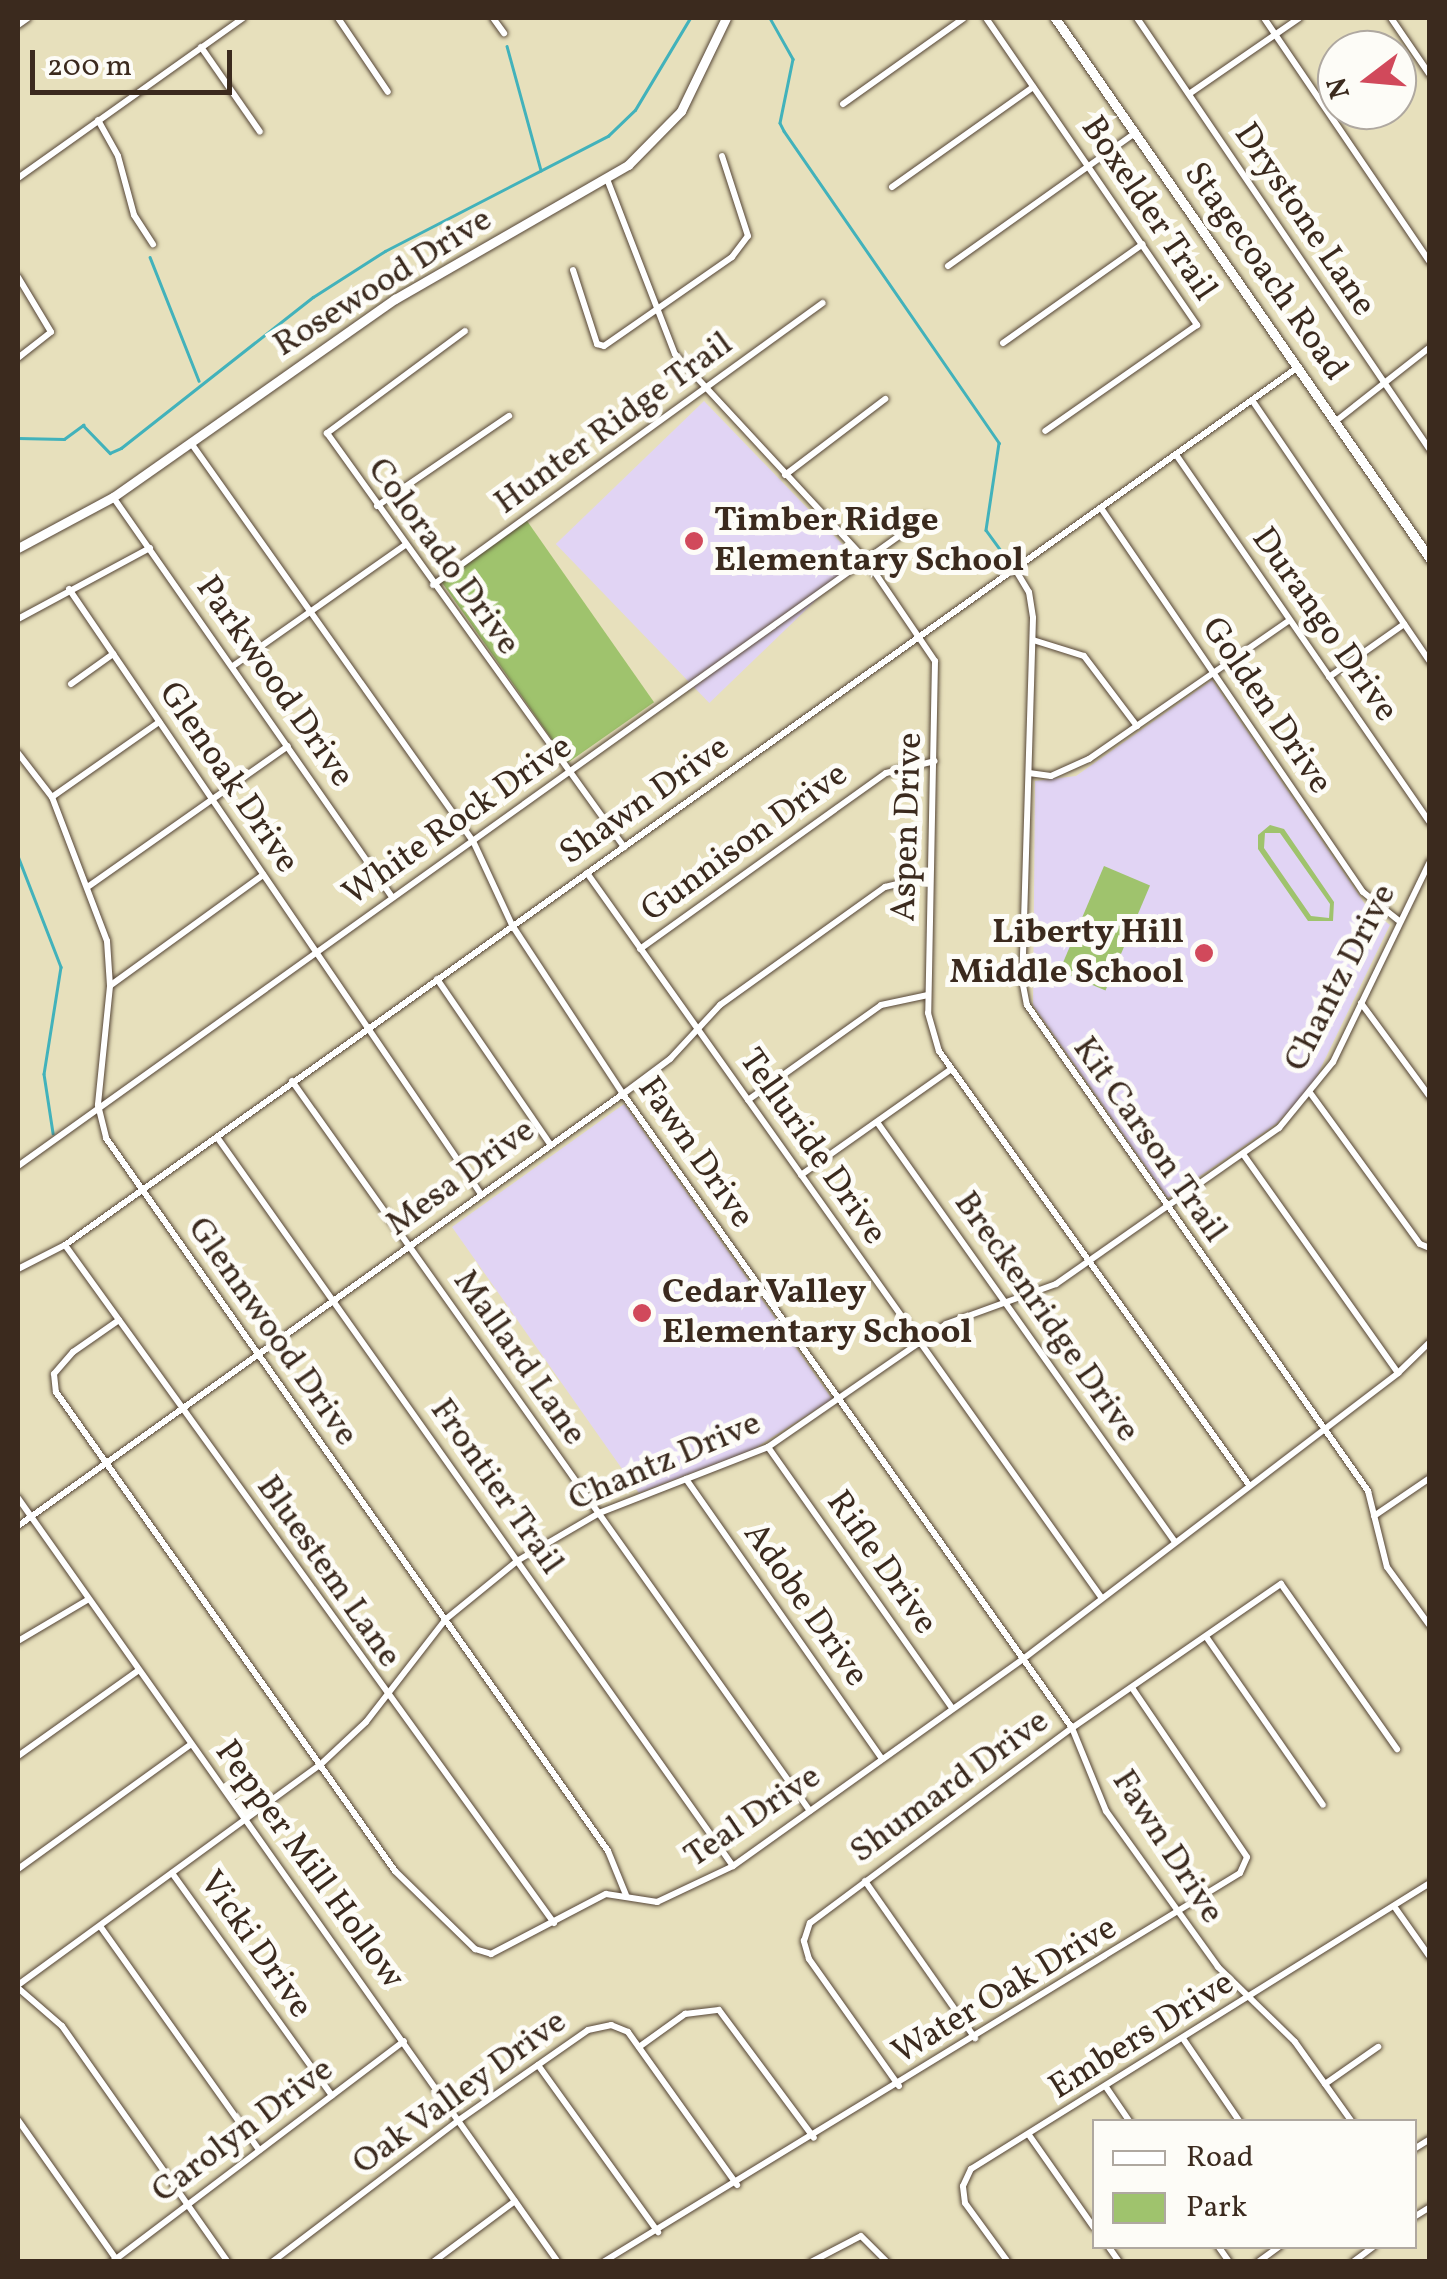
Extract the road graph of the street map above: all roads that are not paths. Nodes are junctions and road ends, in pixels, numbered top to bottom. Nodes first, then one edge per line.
1 (28, 18) edge
2 (243, 18) edge
3 (338, 18) edge
4 (494, 18) edge
5 (726, 18) edge
6 (964, 18) edge
7 (986, 18) edge
8 (1055, 18) edge
9 (1137, 18) edge
10 (1264, 18) edge
11 (1299, 18) edge
12 (1391, 18) edge
13 (18, 25) edge
14 (504, 33) dead end
15 (1275, 34) junction
16 (201, 47) junction
17 (1430, 75) edge
18 (1033, 87) junction
19 (388, 92) dead end
20 (1188, 94) junction
21 (843, 104) dead end
22 (98, 120) junction
23 (260, 132) dead end
24 (1134, 134) junction
25 (722, 156) dead end
26 (1088, 165) junction
27 (18, 178) edge
28 (607, 179) junction
29 (892, 187) dead end
30 (153, 244) dead end
31 (1142, 244) junction
32 (1430, 262) edge
33 (948, 266) dead end
34 (572, 270) dead end
35 (18, 276) edge
36 (824, 303) dead end
37 (653, 310) junction
38 (465, 331) dead end
39 (1002, 342) dead end
40 (1430, 347) edge
41 (18, 358) edge
42 (1298, 367) junction
43 (1386, 386) junction
44 (705, 390) junction
45 (885, 399) dead end
46 (1252, 400) junction
47 (509, 416) dead end
48 (1336, 422) junction
49 (1046, 432) dead end
50 (190, 442) junction
51 (1430, 450) edge
52 (1176, 456) junction
53 (785, 475) junction
54 (113, 497) junction
55 (377, 506) junction
56 (1103, 511) junction
57 (927, 516) dead end
58 (405, 545) junction
59 (18, 548) edge
60 (150, 548) junction
61 (1430, 558) edge
62 (867, 561) junction
63 (1015, 568) junction
64 (432, 585) junction
65 (69, 589) junction
66 (311, 612) junction
67 (18, 619) edge
68 (1290, 620) junction
69 (1404, 624) junction
70 (920, 635) junction
71 (1033, 640) junction
72 (113, 654) junction
73 (1430, 662) edge
74 (232, 666) junction
75 (1213, 673) junction
76 (1330, 677) junction
77 (71, 684) dead end
78 (160, 722) junction
79 (1136, 726) junction
80 (288, 746) junction
81 (18, 753) edge
82 (935, 762) junction
83 (569, 773) junction
84 (1028, 773) junction
85 (52, 797) junction
86 (212, 798) junction
87 (1430, 823) edge
88 (473, 841) junction
89 (624, 847) junction
90 (1430, 861) edge
91 (587, 874) junction
92 (263, 875) junction
93 (930, 876) junction
94 (89, 886) junction
95 (392, 897) junction
96 (1398, 920) junction
97 (512, 925) junction
98 (640, 949) junction
99 (317, 953) junction
100 (436, 979) junction
101 (110, 986) junction
102 (928, 995) junction
103 (1361, 1003) junction
104 (368, 1028) junction
105 (698, 1030) junction
106 (952, 1069) junction
107 (292, 1082) junction
108 (623, 1094) junction
109 (1311, 1094) junction
110 (1430, 1097) edge
111 (748, 1100) junction
112 (98, 1105) junction
113 (877, 1122) junction
114 (217, 1137) junction
115 (550, 1144) junction
116 (1243, 1154) junction
117 (18, 1166) edge
118 (801, 1176) junction
119 (141, 1190) junction
120 (481, 1194) junction
121 (1165, 1208) junction
122 (65, 1245) junction
123 (409, 1246) junction
124 (1430, 1248) edge
125 (1090, 1261) junction
126 (18, 1270) edge
127 (334, 1301) junction
128 (1005, 1303) junction
129 (120, 1320) junction
130 (918, 1340) junction
131 (1430, 1342) edge
132 (258, 1356) junction
133 (1398, 1374) junction
134 (838, 1400) junction
135 (182, 1408) junction
136 (1324, 1429) junction
137 (768, 1447) junction
138 (106, 1461) junction
139 (1430, 1478) edge
140 (686, 1479) junction
141 (1249, 1485) junction
142 (18, 1498) edge
143 (598, 1513) junction
144 (30, 1516) junction
145 (1374, 1516) junction
146 (18, 1526) edge
147 (1175, 1542) junction
148 (518, 1562) junction
149 (1101, 1597) junction
150 (89, 1600) junction
151 (446, 1619) junction
152 (1430, 1626) edge
153 (1206, 1638) junction
154 (18, 1641) edge
155 (1023, 1658) junction
156 (138, 1670) junction
157 (1132, 1688) junction
158 (385, 1698) junction
159 (952, 1708) junction
160 (1072, 1728) junction
161 (192, 1744) junction
162 (1397, 1749) dead end
163 (18, 1756) edge
164 (882, 1759) junction
165 (320, 1765) junction
166 (1323, 1806) dead end
167 (810, 1811) junction
168 (246, 1819) junction
169 (733, 1866) junction
170 (18, 1870) edge
171 (172, 1872) junction
172 (865, 1881) junction
173 (1430, 1884) edge
174 (626, 1895) junction
175 (1396, 1909) junction
176 (1180, 1915) junction
177 (554, 1923) junction
178 (100, 1926) junction
179 (1430, 1957) edge
180 (18, 1986) edge
181 (1252, 1998) junction
182 (975, 2038) junction
183 (1184, 2040) junction
184 (404, 2041) junction
185 (639, 2047) junction
186 (1378, 2047) dead end
187 (538, 2065) junction
188 (1325, 2084) junction
189 (899, 2086) junction
190 (1106, 2088) junction
191 (332, 2096) junction
192 (1128, 2119) edge
193 (1238, 2119) edge
194 (1350, 2119) edge
195 (18, 2120) edge
196 (459, 2120) junction
197 (1029, 2135) junction
198 (814, 2138) junction
199 (259, 2150) junction
200 (737, 2185) junction
201 (515, 2201) junction
202 (188, 2204) junction
203 (1092, 2225) edge
204 (658, 2232) junction
205 (114, 2260) edge
206 (228, 2262) edge
207 (272, 2262) edge
208 (433, 2262) edge
209 (558, 2262) edge
210 (603, 2262) edge
211 (811, 2262) edge
212 (887, 2262) edge
213 (1008, 2262) edge

1 - 13 street
2 - 16 street
3 - 19 street
4 - 14 street
5 - 28 main road, Rosewood Drive
6 - 21 street
7 - 18 street, Boxelder Trail
8 - 24 main road, Stagecoach Road
9 - 20 street, Drystone Lane
10 - 15 street
11 - 15 street
12 - 17 street
15 - 20 street
15 - 32 street
16 - 22 street
16 - 23 street
18 - 26 street, Boxelder Trail
18 - 29 street
20 - 43 street, Drystone Lane
22 - 27 street
22 - 30 street
24 - 26 street
24 - 42 main road, Stagecoach Road
25 - 37 street
26 - 31 street, Boxelder Trail
26 - 33 street
28 - 37 street, Aspen Drive
28 - 50 main road, Rosewood Drive
31 - 39 street
31 - 49 street, Boxelder Trail
34 - 37 street
35 - 41 street
36 - 44 street, Hunter Ridge Trail
37 - 44 street, Aspen Drive
38 - 55 street, Colorado Drive
40 - 43 street
42 - 46 street, Shawn Drive
42 - 48 main road, Stagecoach Road
43 - 48 street
43 - 51 street, Drystone Lane
44 - 53 street, Aspen Drive
44 - 64 street, Hunter Ridge Trail
45 - 53 street
46 - 52 street, Shawn Drive
46 - 69 street
47 - 55 street
48 - 61 main road, Stagecoach Road
50 - 54 main road, Rosewood Drive
50 - 66 street, Fawn Drive
52 - 56 street, Shawn Drive
52 - 68 street, Durango Drive
53 - 62 street, Aspen Drive
54 - 59 main road, Rosewood Drive
54 - 60 street, Parkwood Drive
55 - 58 street, Colorado Drive
56 - 63 street, Shawn Drive
56 - 75 street, Golden Drive
57 - 62 street, White Rock Drive
58 - 64 street, Colorado Drive
58 - 66 street
60 - 65 street
60 - 74 street, Parkwood Drive
62 - 70 street, Aspen Drive
62 - 83 street, White Rock Drive
63 - 70 street, Shawn Drive
63 - 71 street, Kit Carson Trail
64 - 83 street, Colorado Drive
65 - 67 street
65 - 72 street, Glenoak Drive
66 - 74 street
66 - 88 street, Fawn Drive
68 - 75 street
68 - 76 street, Durango Drive
69 - 73 street
69 - 76 street
70 - 82 street, Aspen Drive
70 - 89 street, Shawn Drive
71 - 79 street
71 - 84 street, Kit Carson Trail
72 - 77 street
72 - 78 street, Glenoak Drive
74 - 80 street, Parkwood Drive
75 - 79 street
75 - 96 street, Golden Drive
76 - 87 street, Durango Drive
78 - 85 street
78 - 86 street, Glenoak Drive
79 - 84 street
80 - 86 street
80 - 95 street, Parkwood Drive
81 - 85 street, Glennwood Drive
82 - 93 street, Aspen Drive
82 - 98 street, Gunnison Drive
83 - 88 street, White Rock Drive
83 - 89 street, Colorado Drive
84 - 121 street, Kit Carson Trail
85 - 94 street, Glennwood Drive
86 - 92 street, Glenoak Drive
86 - 94 street
88 - 95 street, White Rock Drive
88 - 97 street, Fawn Drive
89 - 91 street, Shawn Drive
90 - 96 street, Chantz Drive
91 - 97 street, Shawn Drive
91 - 98 street, Telluride Drive
92 - 99 street, Glenoak Drive
92 - 101 street
93 - 102 street, Aspen Drive
93 - 105 street, Mesa Drive
94 - 101 street, Glennwood Drive
95 - 99 street, White Rock Drive
96 - 103 street, Chantz Drive
97 - 100 street, Shawn Drive
97 - 108 street, Fawn Drive
98 - 105 street, Telluride Drive
99 - 104 street, Glenoak Drive
99 - 112 street, White Rock Drive
100 - 104 street, Shawn Drive
100 - 115 street
101 - 112 street, Glennwood Drive
102 - 106 street, Aspen Drive
102 - 111 street
103 - 109 street, Chantz Drive
103 - 110 street
104 - 107 street, Shawn Drive
104 - 120 street, Glenoak Drive
105 - 108 street, Mesa Drive
105 - 111 street, Telluride Drive
106 - 113 street
106 - 125 street, Aspen Drive
107 - 114 street, Shawn Drive
107 - 123 street, Mallard Lane
108 - 115 street, Mesa Drive
108 - 134 street, Fawn Drive
109 - 116 street, Chantz Drive
109 - 124 street
111 - 118 street, Telluride Drive
112 - 117 street, White Rock Drive
112 - 119 street, Glennwood Drive
113 - 118 street
113 - 128 street, Breckenridge Drive
114 - 119 street, Shawn Drive
114 - 127 street, Frontier Trail
115 - 120 street, Mesa Drive
116 - 121 street, Chantz Drive
116 - 133 street
118 - 130 street, Telluride Drive
119 - 122 street, Shawn Drive
119 - 132 street, Glennwood Drive
120 - 123 street, Mesa Drive
121 - 125 street, Chantz Drive
121 - 136 street, Kit Carson Trail
122 - 126 street, Shawn Drive
122 - 129 street, Bluestem Lane
123 - 127 street, Mesa Drive
123 - 143 street, Mallard Lane
125 - 128 street, Chantz Drive
125 - 141 street, Aspen Drive
127 - 132 street, Mesa Drive
127 - 148 street, Frontier Trail
128 - 130 street, Chantz Drive
128 - 147 street, Breckenridge Drive
129 - 135 street, Bluestem Lane
129 - 138 street, Teal Drive
130 - 134 street, Chantz Drive
130 - 149 street, Telluride Drive
131 - 133 street, Teal Drive
132 - 135 street, Mesa Drive
132 - 151 street, Glennwood Drive
133 - 136 street, Teal Drive
134 - 137 street, Chantz Drive
134 - 155 street, Fawn Drive
135 - 138 street, Mesa Drive
135 - 158 street, Bluestem Lane
136 - 141 street, Teal Drive
136 - 145 street, Kit Carson Trail
137 - 140 street, Chantz Drive
137 - 159 street, Rifle Drive
138 - 144 street, Mesa Drive
138 - 165 street, Teal Drive
139 - 145 street
140 - 143 street, Chantz Drive
140 - 164 street, Adobe Drive
141 - 147 street, Teal Drive
142 - 144 street, Pepper Mill Hollow
143 - 148 street, Chantz Drive
143 - 167 street, Mallard Lane
144 - 146 street, Mesa Drive
144 - 150 street, Pepper Mill Hollow
145 - 152 street, Kit Carson Trail
147 - 149 street, Teal Drive
148 - 151 street, Chantz Drive
148 - 169 street, Frontier Trail
149 - 155 street, Teal Drive
150 - 154 street
150 - 156 street, Pepper Mill Hollow
151 - 158 street, Chantz Drive
151 - 174 street, Glennwood Drive
153 - 157 street, Shumard Drive
153 - 162 street, Shumard Drive
153 - 166 street
155 - 159 street, Teal Drive
155 - 160 street, Fawn Drive
156 - 161 street, Pepper Mill Hollow
156 - 163 street
157 - 160 street, Shumard Drive
157 - 176 street, Water Oak Drive
158 - 165 street, Chantz Drive
158 - 177 street, Bluestem Lane
159 - 164 street, Teal Drive
160 - 172 street, Shumard Drive
160 - 176 street, Fawn Drive
161 - 168 street, Pepper Mill Hollow
161 - 170 street
164 - 167 street, Teal Drive
165 - 168 street, Chantz Drive
165 - 177 street, Teal Drive
167 - 169 street, Teal Drive
168 - 171 street, Chantz Drive
168 - 184 street, Pepper Mill Hollow
169 - 174 street, Teal Drive
171 - 178 street, Chantz Drive
171 - 191 street, Vicki Drive
172 - 182 street
172 - 189 street, Shumard Drive
173 - 175 street, Embers Drive
174 - 177 street, Teal Drive
175 - 179 street
175 - 181 street, Embers Drive
176 - 181 street, Fawn Drive
176 - 182 street, Water Oak Drive
178 - 180 street, Chantz Drive
178 - 199 street
180 - 202 street
181 - 183 street, Embers Drive
181 - 188 street, Fawn Drive
182 - 189 street, Water Oak Drive
183 - 190 street, Embers Drive
183 - 193 street
184 - 191 street, Carolyn Drive
184 - 196 street, Pepper Mill Hollow
185 - 187 street, Oak Valley Drive
185 - 198 street
185 - 200 street
186 - 188 street
187 - 196 street, Oak Valley Drive
187 - 204 street
188 - 194 street, Fawn Drive
189 - 198 street, Water Oak Drive
190 - 192 street
190 - 197 street, Embers Drive
191 - 199 street, Carolyn Drive
195 - 205 street
196 - 201 street, Pepper Mill Hollow
196 - 207 street, Oak Valley Drive
197 - 203 street
197 - 213 street, Embers Drive
198 - 200 street, Water Oak Drive
199 - 202 street, Carolyn Drive
200 - 204 street, Water Oak Drive
201 - 208 street
201 - 209 street, Pepper Mill Hollow
202 - 205 street, Carolyn Drive
202 - 206 street
204 - 210 street, Water Oak Drive
211 - 212 street

